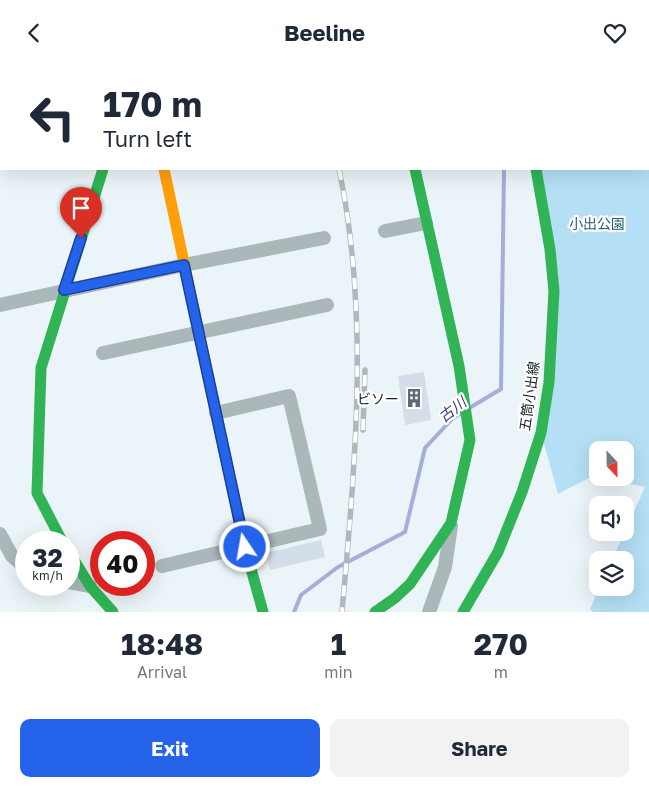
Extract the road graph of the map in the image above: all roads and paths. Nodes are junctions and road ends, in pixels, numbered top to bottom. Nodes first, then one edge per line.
1 (103, 170) edge
2 (164, 170) edge
3 (415, 170) edge
4 (536, 170) edge
5 (426, 223) junction
6 (385, 231) dead end
7 (324, 238) dead end
8 (184, 265) junction
9 (64, 290) junction
10 (0, 305) edge
11 (327, 305) dead end
12 (199, 331) junction
13 (103, 353) dead end
14 (216, 413) junction
15 (451, 523) junction
16 (57, 531) edge
17 (0, 534) edge
18 (245, 547) junction
19 (15, 559) edge
20 (162, 566) dead end
21 (80, 570) edge
22 (80, 584) edge
23 (90, 586) joint
24 (99, 596) edge
25 (113, 612) edge
26 (263, 612) edge
27 (375, 612) edge
28 (429, 612) edge
29 (463, 612) edge

1 - 9 street
2 - 8 street
3 - 5 street
4 - 29 street, 五筒小出線
5 - 6 street
5 - 15 street
7 - 8 street
8 - 9 street
8 - 12 street
9 - 10 street
9 - 16 street
11 - 12 street
12 - 13 street
12 - 14 street
14 - 18 street
14 - 18 street
15 - 27 street
15 - 28 street
17 - 19 street
18 - 20 street
18 - 26 street
21 - 23 street
22 - 23 street
24 - 25 street

